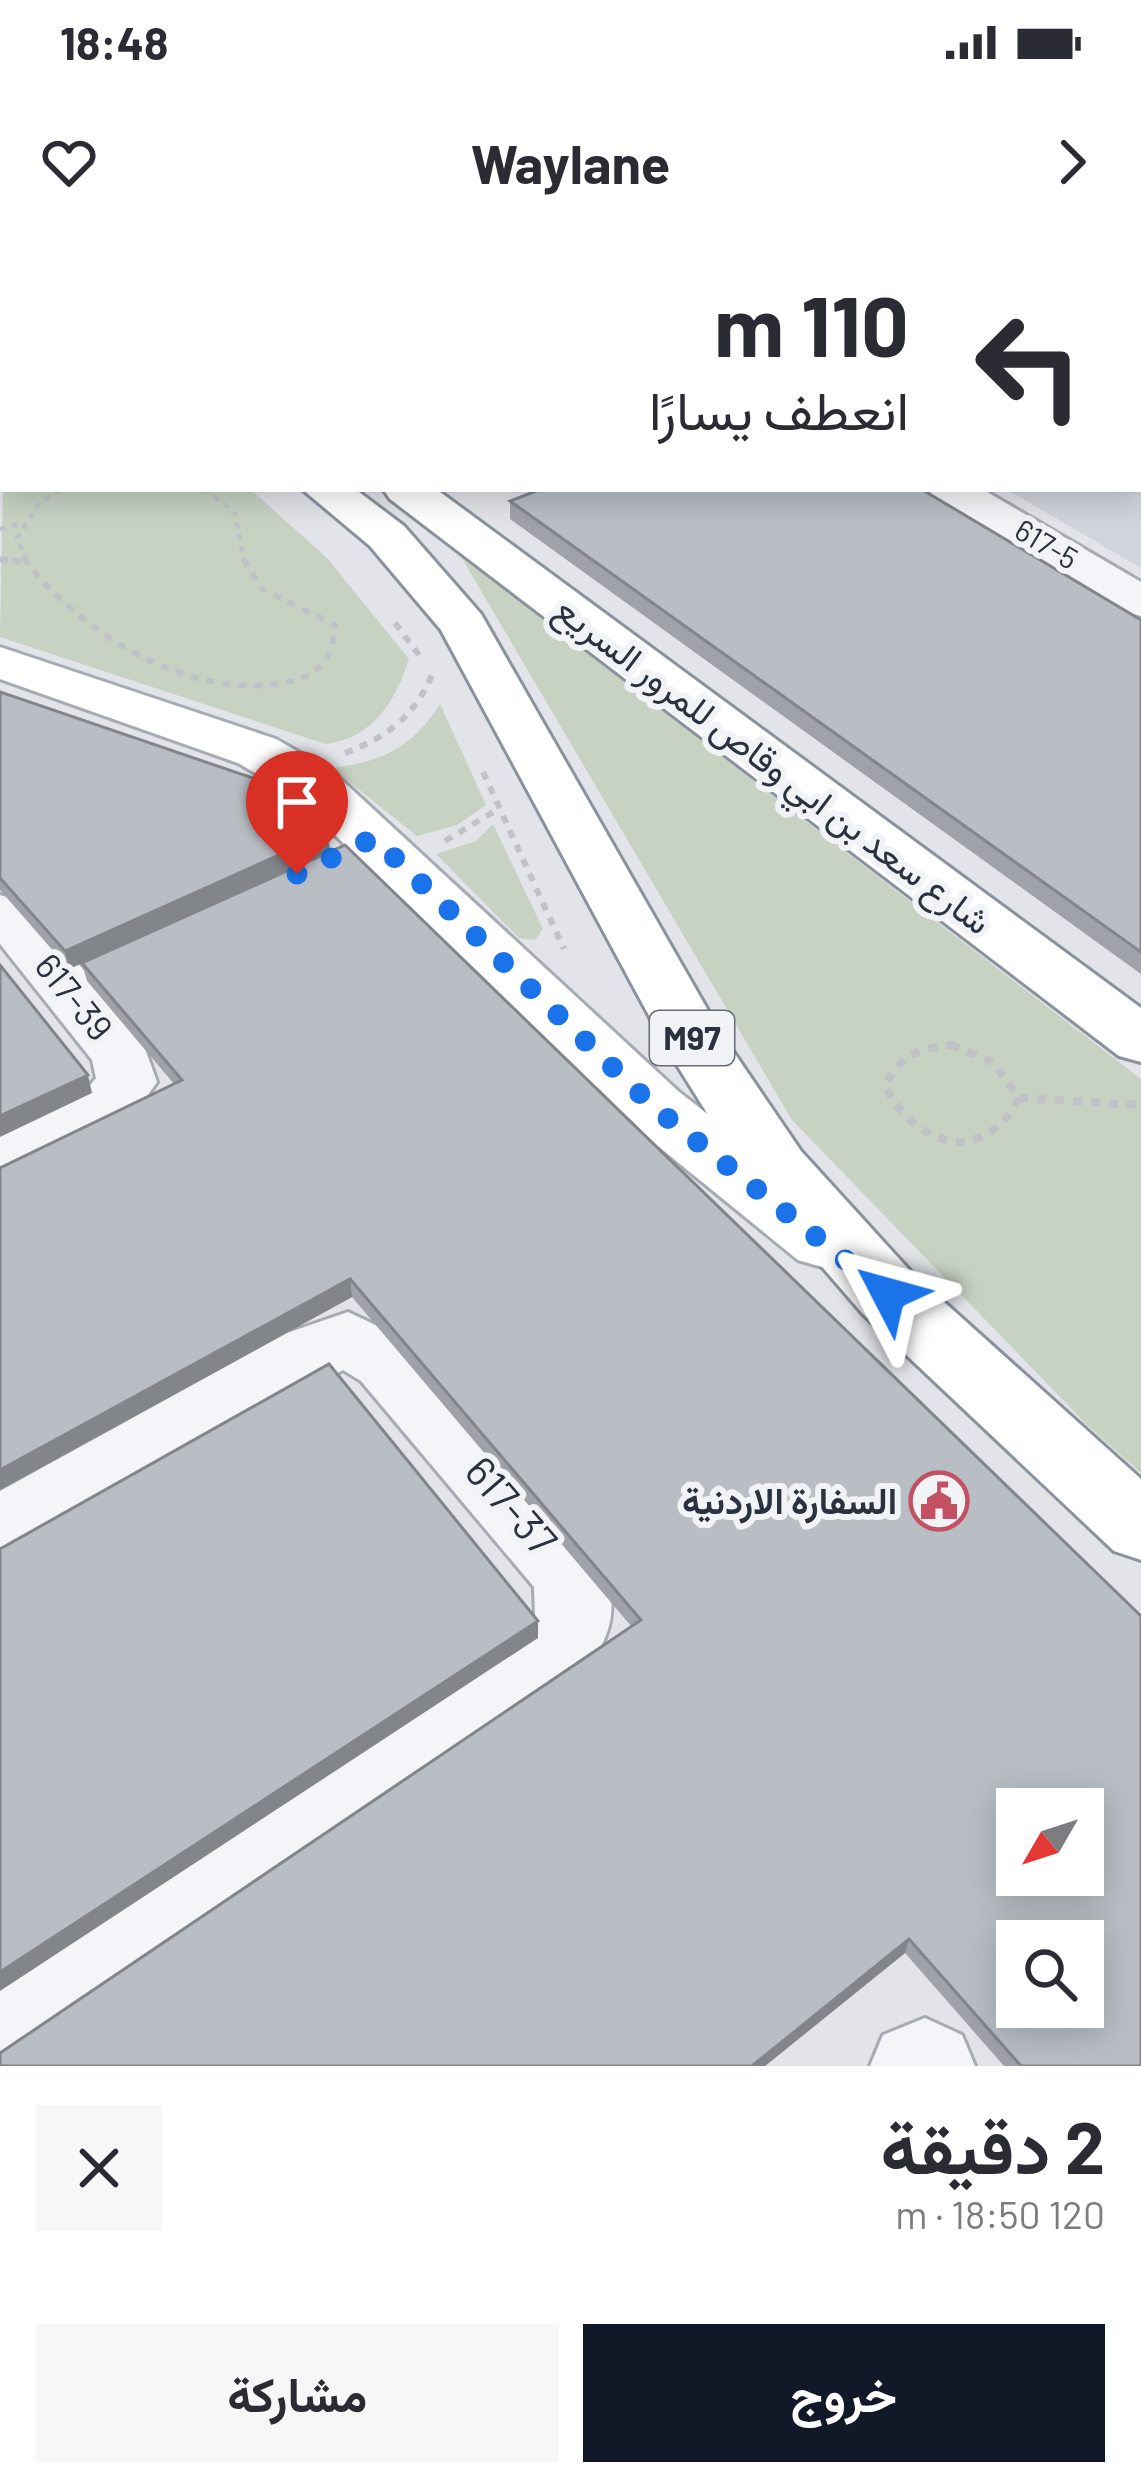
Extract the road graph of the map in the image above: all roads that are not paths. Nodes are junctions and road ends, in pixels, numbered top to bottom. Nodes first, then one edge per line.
1 (329, 492) edge
2 (410, 492) edge
3 (955, 492) edge
4 (1141, 602) edge
5 (0, 662) edge
6 (401, 842) junction
7 (313, 867) edge
8 (0, 914) edge
9 (1141, 1040) edge
10 (0, 1162) edge
11 (888, 1294) junction
12 (1141, 1526) edge
13 (0, 1528) edge
14 (0, 2032) edge
15 (914, 2066) edge
16 (931, 2066) edge

1 - 11 main road, M97
2 - 9 main road, شارع سعد بن ابي وقاص للمرور السريع
3 - 4 street, 617-5
5 - 6 main road
6 - 7 street
6 - 11 main road
8 - 10 street, 617-39
11 - 12 main road, M97
13 - 14 street, 617-37
15 - 16 street

